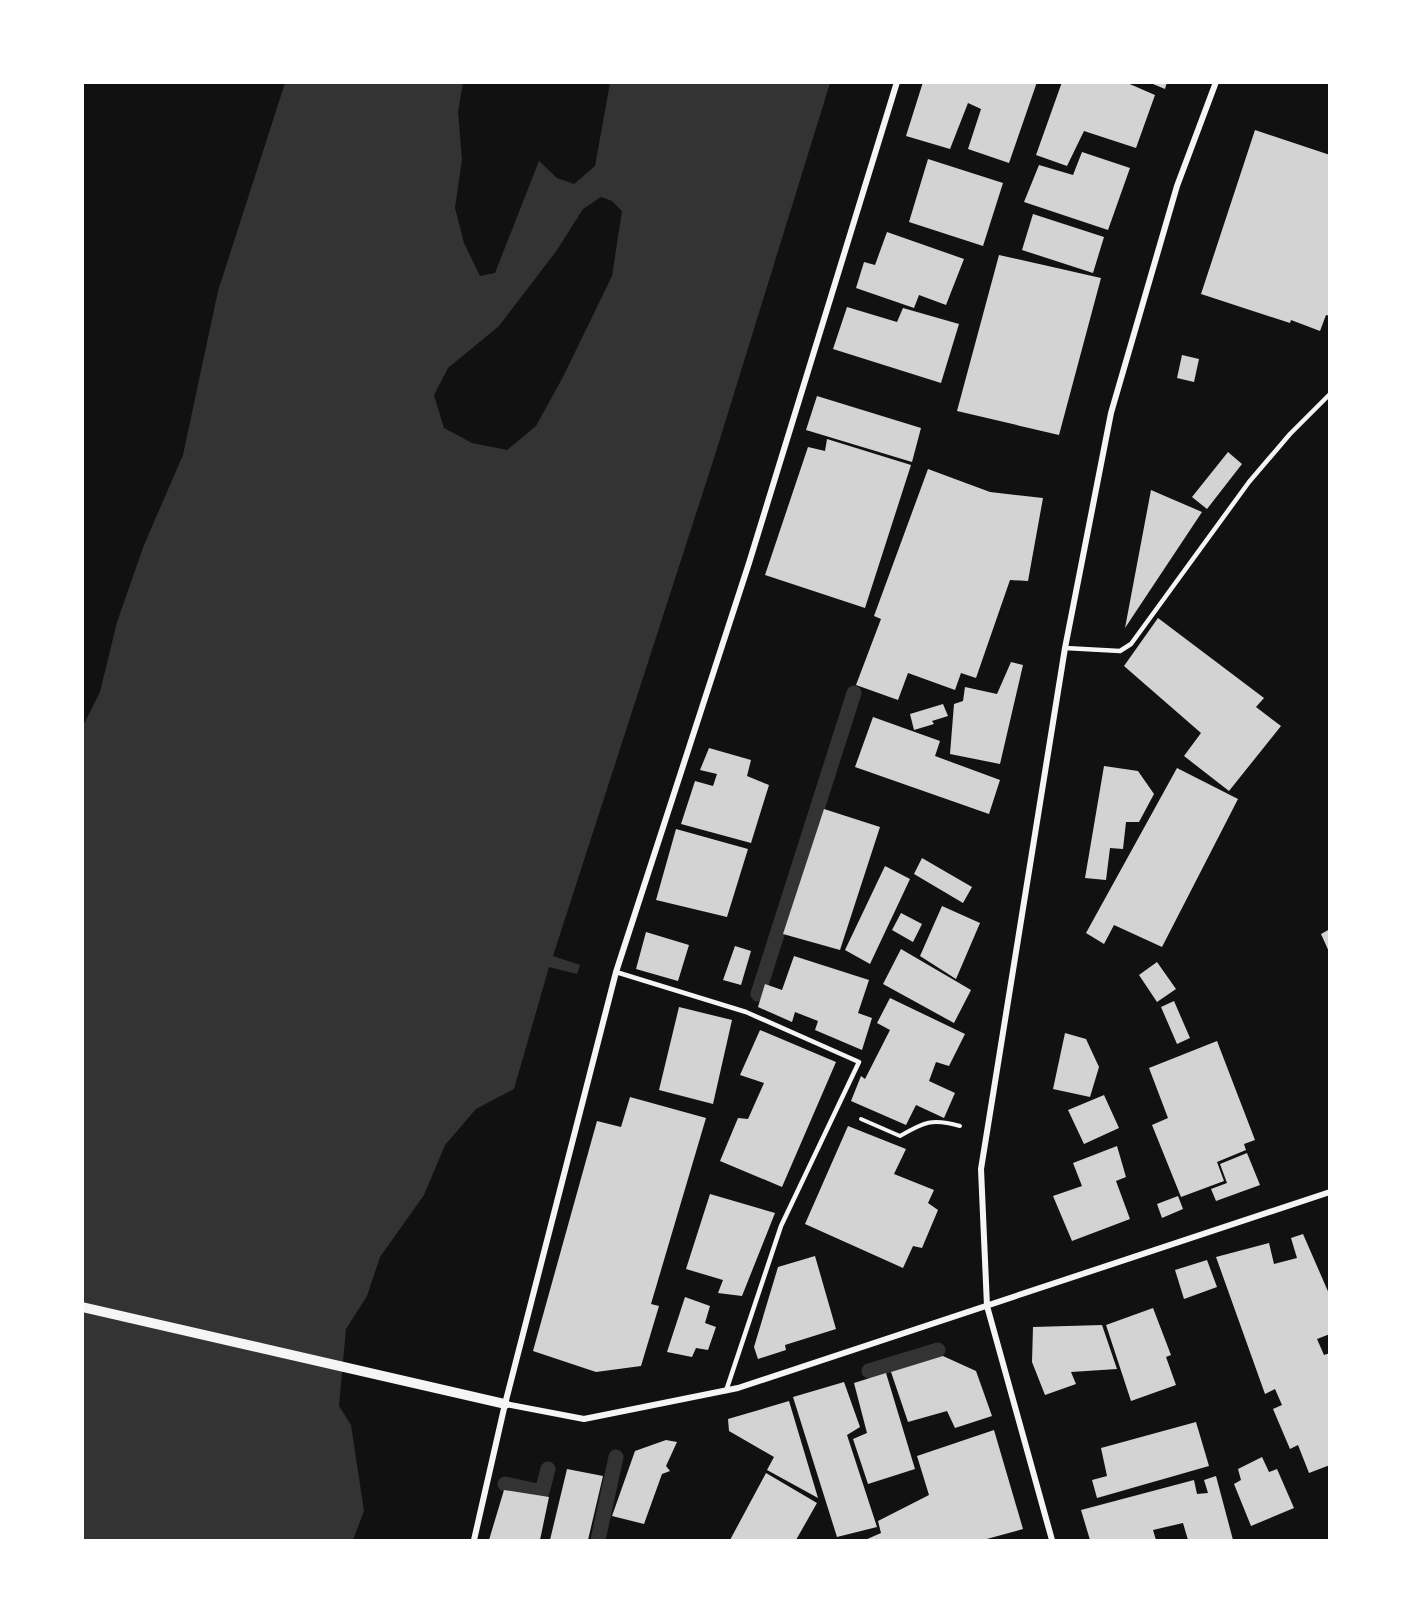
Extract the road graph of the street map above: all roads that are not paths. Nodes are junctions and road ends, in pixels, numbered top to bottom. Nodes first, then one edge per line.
1 (897, 82) edge
2 (1216, 82) edge
3 (1329, 394) edge
4 (1065, 648) junction
5 (616, 972) junction
6 (1329, 1192) edge
7 (987, 1306) junction
8 (82, 1307) edge
9 (726, 1391) junction
10 (505, 1404) junction
11 (474, 1540) edge
12 (1052, 1540) edge

1 - 5 street
2 - 4 street
3 - 4 lane
4 - 7 street
5 - 9 lane
5 - 10 street
6 - 7 street
7 - 9 street
7 - 12 street
8 - 10 street
9 - 10 street
10 - 11 street

